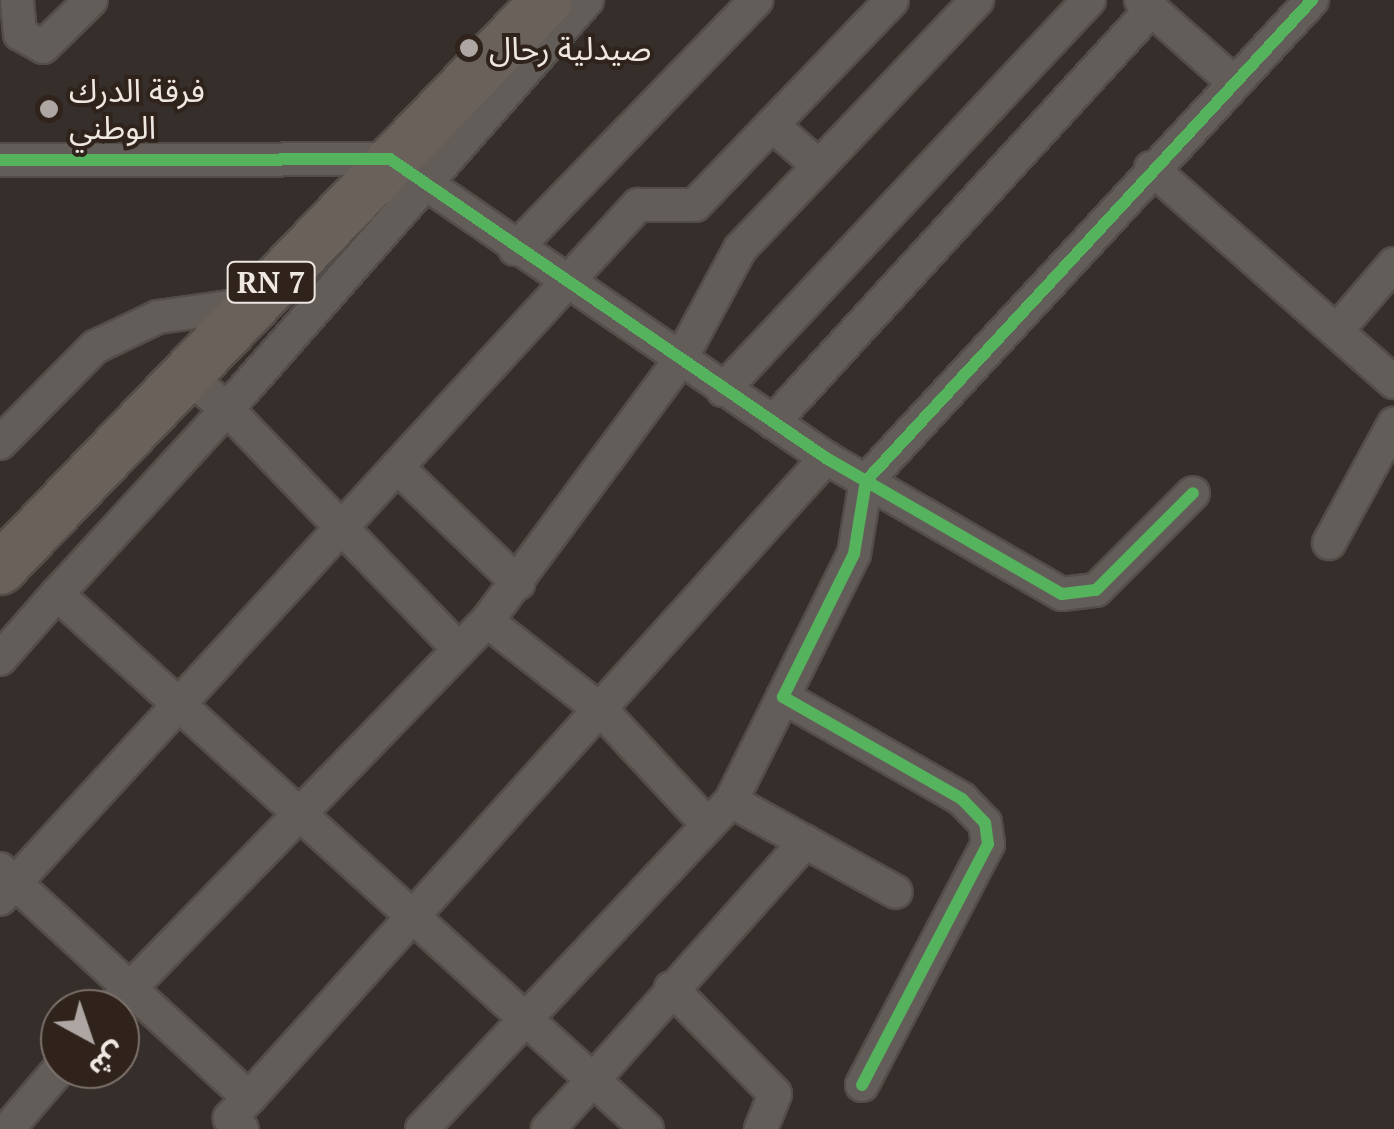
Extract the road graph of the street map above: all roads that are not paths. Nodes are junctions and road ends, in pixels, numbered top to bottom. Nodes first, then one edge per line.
1 (17, 0) edge
2 (91, 0) edge
3 (547, 0) edge
4 (587, 0) edge
5 (756, 0) edge
6 (892, 0) edge
7 (977, 0) edge
8 (1089, 0) edge
9 (1312, 0) edge
10 (1147, 5) edge
11 (1231, 80) junction
12 (772, 125) junction
13 (0, 160) edge
14 (819, 166) junction
15 (1151, 168) junction
16 (404, 171) junction
17 (923, 178) junction
18 (964, 214) junction
19 (515, 249) junction
20 (1394, 264) edge
21 (562, 282) junction
22 (250, 304) junction
23 (1340, 327) junction
24 (680, 360) junction
25 (184, 374) junction
26 (1394, 382) edge
27 (723, 390) junction
28 (227, 409) junction
29 (773, 422) junction
30 (1394, 424) edge
31 (0, 444) edge
32 (826, 458) junction
33 (397, 467) junction
34 (866, 482) junction
35 (1193, 493) dead end
36 (346, 525) junction
37 (1329, 543) dead end
38 (0, 569) edge
39 (518, 582) junction
40 (57, 594) junction
41 (487, 621) junction
42 (456, 646) junction
43 (0, 659) edge
44 (782, 697) junction
45 (176, 701) junction
46 (603, 712) junction
47 (731, 801) junction
48 (296, 810) junction
49 (707, 824) junction
50 (805, 842) junction
51 (5, 884) edge
52 (896, 892) dead end
53 (417, 922) junction
54 (671, 988) junction
55 (109, 989) edge
56 (128, 989) edge
57 (522, 1018) junction
58 (140, 1021) edge
59 (594, 1080) junction
60 (862, 1085) dead end
61 (42, 1089) edge
62 (235, 1118) edge
63 (8, 1129) edge
64 (422, 1129) edge
65 (548, 1129) edge
66 (647, 1129) edge
67 (761, 1129) edge

1 - 2 street
3 - 16 main road, RN 7
4 - 16 street
5 - 19 street
6 - 12 street
7 - 14 street
8 - 17 street
9 - 11 street
10 - 11 street
10 - 18 street
11 - 15 street
12 - 14 street
12 - 21 street
13 - 16 street
14 - 24 street
15 - 23 street
15 - 34 street
16 - 19 street
16 - 22 main road, RN 7
16 - 28 street
17 - 18 street
17 - 27 street
18 - 29 street
19 - 21 street
20 - 23 street
21 - 24 street
21 - 33 street
22 - 25 main road, RN 7
22 - 31 street
23 - 26 street
24 - 27 street
24 - 39 street
25 - 28 street
25 - 38 main road, RN 7
27 - 29 street
28 - 36 street
28 - 40 street
29 - 32 street
30 - 37 street
32 - 34 street
32 - 46 street
33 - 36 street
33 - 39 street
34 - 35 street
34 - 44 street
36 - 42 street
36 - 45 street
39 - 41 street
40 - 43 street
40 - 45 street
41 - 42 street
41 - 46 street
42 - 48 street
44 - 47 street
44 - 60 street
45 - 48 street
45 - 51 street
46 - 49 street
46 - 53 street
47 - 49 street
47 - 50 street
48 - 53 street
48 - 56 street
49 - 57 street
50 - 52 street
50 - 54 street
51 - 55 street
53 - 57 street
53 - 62 street
54 - 59 street
54 - 67 street
57 - 59 street
57 - 64 street
58 - 62 street
59 - 65 street
59 - 66 street
61 - 63 street

